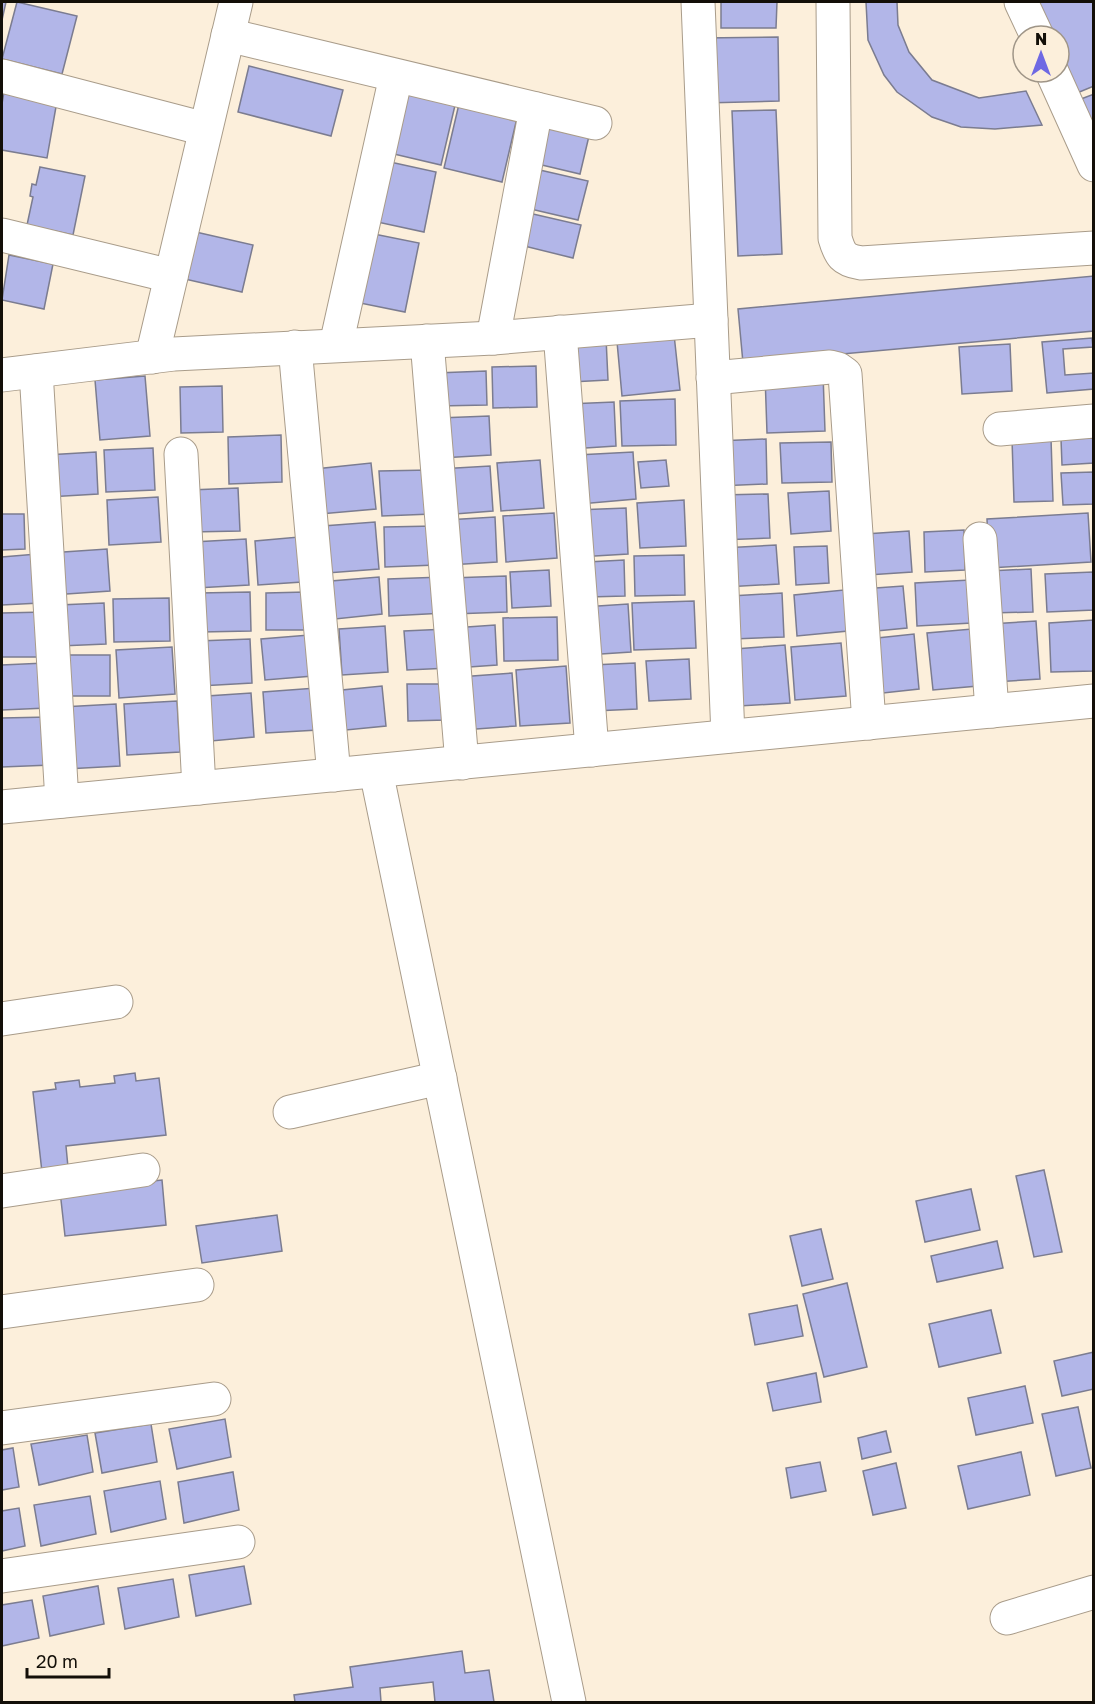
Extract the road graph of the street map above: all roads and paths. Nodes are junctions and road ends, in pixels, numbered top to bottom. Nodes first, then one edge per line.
1 (236, 2) edge
2 (698, 2) edge
3 (833, 2) edge
4 (228, 35) junction
5 (2, 76) edge
6 (396, 76) junction
7 (1058, 84) edge
8 (536, 110) junction
9 (595, 123) dead end
10 (205, 129) junction
11 (1094, 165) edge
12 (2, 235) edge
13 (1094, 248) edge
14 (171, 276) junction
15 (711, 320) junction
16 (560, 332) junction
17 (493, 338) junction
18 (426, 341) junction
19 (336, 345) junction
20 (295, 347) junction
21 (152, 357) junction
22 (36, 371) junction
23 (2, 375) edge
24 (713, 378) junction
25 (1094, 421) edge
26 (1000, 429) dead end
27 (181, 454) dead end
28 (980, 539) dead end
29 (1094, 701) edge
30 (992, 711) junction
31 (869, 723) junction
32 (729, 736) junction
33 (592, 750) junction
34 (462, 763) junction
35 (376, 771) junction
36 (334, 775) junction
37 (198, 788) junction
38 (62, 801) junction
39 (2, 807) edge
40 (116, 1002) dead end
41 (2, 1018) edge
42 (440, 1078) junction
43 (290, 1112) dead end
44 (143, 1170) dead end
45 (2, 1191) edge
46 (197, 1285) dead end
47 (2, 1312) edge
48 (214, 1399) dead end
49 (2, 1428) edge
50 (238, 1542) dead end
51 (2, 1576) edge
52 (1094, 1592) edge
53 (1007, 1618) dead end
54 (569, 1702) edge

1 - 4 street
2 - 15 street
3 - 13 street
4 - 6 street
4 - 10 street
5 - 10 street
6 - 8 street
6 - 19 street
7 - 11 street
8 - 9 street
8 - 17 street
10 - 14 street
12 - 14 street
14 - 21 street
15 - 16 street
15 - 24 street
16 - 17 street
16 - 33 street
17 - 18 street
18 - 19 street
18 - 34 street
19 - 20 street
20 - 21 street
20 - 36 street
21 - 22 street
22 - 23 street
22 - 38 street
24 - 31 street
24 - 32 street
25 - 26 street
27 - 37 street
28 - 30 street
29 - 30 street
30 - 31 street
31 - 32 street
32 - 33 street
33 - 34 street
34 - 35 street
35 - 36 street
35 - 42 street
36 - 37 street
37 - 38 street
38 - 39 street
40 - 41 street
42 - 43 street
42 - 54 street
44 - 45 street
46 - 47 street
48 - 49 street
50 - 51 street
52 - 53 street

